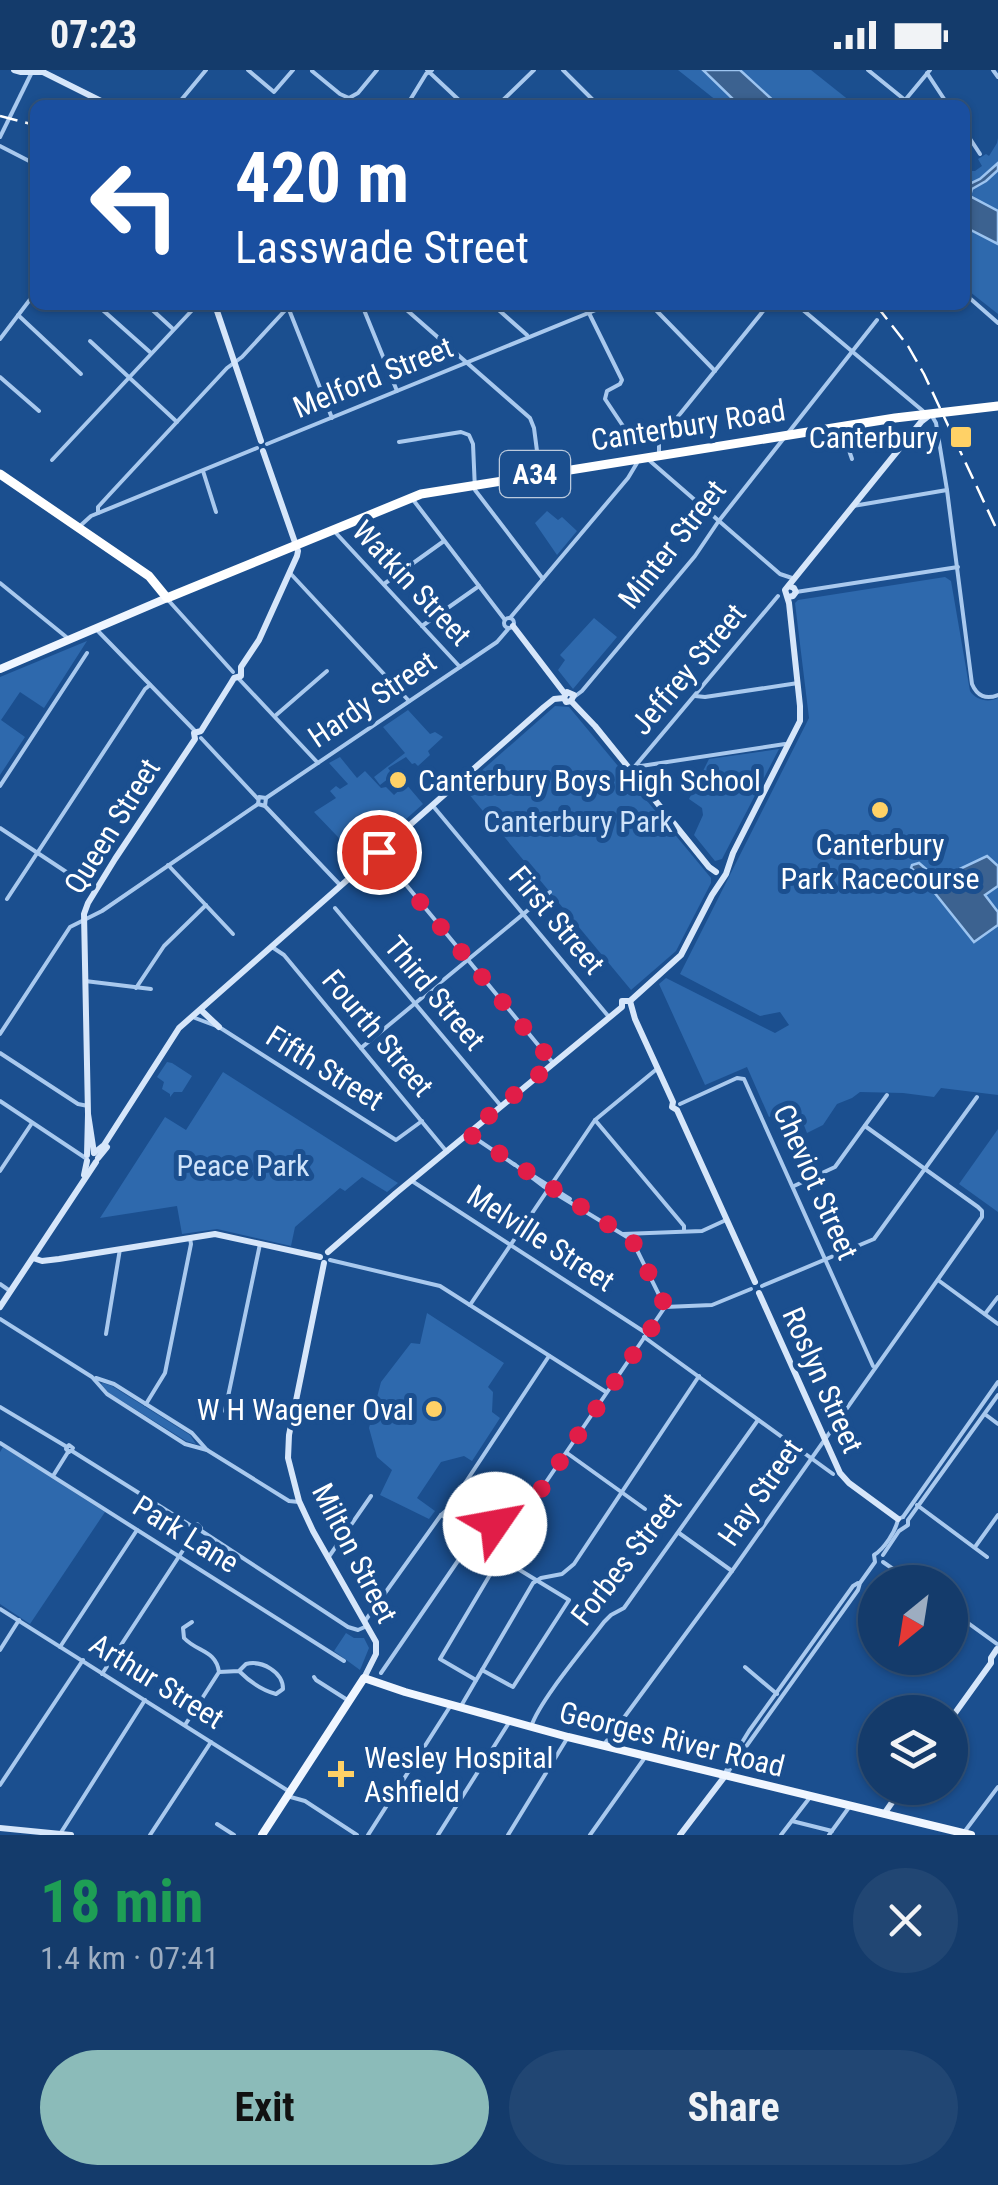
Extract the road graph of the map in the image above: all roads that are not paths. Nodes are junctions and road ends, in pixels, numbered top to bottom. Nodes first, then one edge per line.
1 (14, 70) edge
2 (206, 70) edge
3 (248, 70) edge
4 (293, 70) edge
5 (378, 70) edge
6 (534, 70) edge
7 (563, 70) edge
8 (868, 70) edge
9 (993, 70) edge
10 (32, 71) edge
11 (312, 71) edge
12 (429, 71) edge
13 (929, 72) edge
14 (998, 77) edge
15 (99, 100) edge
16 (181, 100) edge
17 (410, 100) edge
18 (460, 100) edge
19 (503, 100) edge
20 (593, 100) edge
21 (901, 100) edge
22 (905, 100) edge
23 (945, 100) edge
24 (2, 134) edge
25 (970, 139) edge
26 (0, 146) edge
27 (980, 154) dead end
28 (30, 161) edge
29 (970, 298) edge
30 (30, 299) edge
31 (103, 310) edge
32 (152, 310) edge
33 (192, 310) edge
34 (217, 310) edge
35 (285, 310) edge
36 (291, 310) edge
37 (364, 310) edge
38 (407, 310) edge
39 (498, 310) edge
40 (594, 310) edge
41 (656, 310) edge
42 (764, 310) edge
43 (803, 310) edge
44 (589, 312) junction
45 (18, 315) junction
46 (877, 320) dead end
47 (998, 322) edge
48 (174, 330) junction
49 (528, 337) junction
50 (0, 338) edge
51 (90, 342) dead end
52 (853, 352) junction
53 (151, 354) junction
54 (235, 362) junction
55 (468, 362) junction
56 (715, 371) junction
57 (81, 374) dead end
58 (0, 377) edge
59 (128, 378) junction
60 (397, 391) junction
61 (998, 406) edge
62 (38, 411) dead end
63 (935, 414) junction
64 (332, 418) junction
65 (177, 422) junction
66 (842, 426) junction
67 (787, 435) junction
68 (631, 438) dead end
69 (399, 442) dead end
70 (262, 446) junction
71 (648, 457) junction
72 (852, 459) dead end
73 (52, 460) dead end
74 (202, 471) junction
75 (540, 474) junction
76 (4, 478) edge
77 (475, 484) junction
78 (947, 490) junction
79 (862, 494) junction
80 (109, 495) junction
81 (411, 496) junction
82 (877, 501) junction
83 (116, 506) junction
84 (852, 506) junction
85 (100, 509) junction
86 (216, 512) dead end
87 (718, 522) junction
88 (78, 528) junction
89 (332, 529) junction
90 (444, 541) junction
91 (295, 544) junction
92 (958, 567) junction
93 (290, 573) junction
94 (544, 579) junction
95 (0, 582) edge
96 (384, 584) junction
97 (478, 586) junction
98 (791, 588) junction
99 (778, 596) dead end
100 (167, 598) junction
101 (509, 623) junction
102 (422, 626) junction
103 (96, 629) junction
104 (70, 640) junction
105 (87, 653) dead end
106 (460, 667) junction
107 (0, 669) edge
108 (327, 670) dead end
109 (236, 675) junction
110 (798, 682) junction
111 (150, 686) junction
112 (998, 695) edge
113 (696, 696) junction
114 (569, 698) junction
115 (408, 701) junction
116 (275, 716) junction
117 (198, 735) junction
118 (790, 744) junction
119 (318, 763) junction
120 (634, 768) junction
121 (0, 786) edge
122 (262, 802) junction
123 (432, 805) junction
124 (0, 828) edge
125 (379, 852) junction
126 (38, 853) junction
127 (168, 865) junction
128 (720, 871) junction
129 (341, 886) junction
130 (550, 892) dead end
131 (93, 894) junction
132 (7, 899) dead end
133 (206, 905) junction
134 (335, 908) dead end
135 (102, 911) junction
136 (522, 914) junction
137 (83, 920) junction
138 (233, 934) dead end
139 (272, 947) junction
140 (468, 958) junction
141 (85, 981) junction
142 (136, 988) junction
143 (150, 989) dead end
144 (415, 1003) junction
145 (628, 1005) junction
146 (198, 1016) junction
147 (610, 1018) junction
148 (5, 1021) edge
149 (219, 1027) joint
150 (0, 1034) edge
151 (361, 1048) junction
152 (0, 1054) edge
153 (553, 1063) junction
154 (658, 1068) junction
155 (887, 1096) dead end
156 (977, 1097) dead end
157 (0, 1101) edge
158 (677, 1105) junction
159 (501, 1106) junction
160 (88, 1110) junction
161 (595, 1120) junction
162 (422, 1122) junction
163 (32, 1123) junction
164 (865, 1126) junction
165 (468, 1133) junction
166 (447, 1152) junction
167 (92, 1157) junction
168 (926, 1169) junction
169 (0, 1172) edge
170 (412, 1181) junction
171 (794, 1186) junction
172 (549, 1187) junction
173 (726, 1220) junction
174 (684, 1232) junction
175 (624, 1234) junction
176 (190, 1238) junction
177 (260, 1243) junction
178 (510, 1245) junction
179 (120, 1249) junction
180 (33, 1258) junction
181 (326, 1258) junction
182 (826, 1259) junction
183 (938, 1280) junction
184 (0, 1284) edge
185 (757, 1288) junction
186 (10, 1291) junction
187 (998, 1296) edge
188 (470, 1305) junction
189 (0, 1306) edge
190 (666, 1307) junction
191 (985, 1314) junction
192 (0, 1319) edge
193 (998, 1324) edge
194 (106, 1334) dead end
195 (645, 1335) junction
196 (549, 1356) junction
197 (874, 1368) junction
198 (92, 1376) junction
199 (698, 1376) junction
200 (998, 1382) edge
201 (606, 1392) junction
202 (998, 1395) edge
203 (146, 1404) junction
204 (0, 1407) edge
205 (226, 1411) dead end
206 (984, 1414) junction
207 (758, 1420) junction
208 (998, 1424) edge
209 (825, 1439) junction
210 (2, 1444) edge
211 (69, 1450) junction
212 (207, 1450) junction
213 (566, 1452) junction
214 (812, 1459) junction
215 (948, 1459) junction
216 (832, 1474) dead end
217 (53, 1476) junction
218 (622, 1493) junction
219 (372, 1496) dead end
220 (300, 1501) junction
221 (913, 1502) junction
222 (918, 1506) junction
223 (644, 1509) dead end
224 (441, 1515) junction
225 (998, 1515) edge
226 (902, 1522) junction
227 (138, 1530) junction
228 (196, 1530) junction
229 (678, 1532) junction
230 (477, 1534) junction
231 (975, 1548) junction
232 (178, 1556) junction
233 (882, 1556) junction
234 (987, 1558) dead end
235 (327, 1559) junction
236 (874, 1562) junction
237 (892, 1565) edge
238 (732, 1572) junction
239 (536, 1580) junction
240 (0, 1608) edge
241 (19, 1620) junction
242 (192, 1622) dead end
243 (366, 1624) junction
244 (968, 1626) edge
245 (60, 1647) junction
246 (0, 1650) edge
247 (997, 1651) edge
248 (82, 1660) junction
249 (344, 1661) dead end
250 (745, 1667) dead end
251 (482, 1670) junction
252 (240, 1671) junction
253 (218, 1672) junction
254 (381, 1673) dead end
255 (102, 1674) junction
256 (314, 1676) dead end
257 (364, 1678) junction
258 (476, 1680) junction
259 (779, 1695) junction
260 (967, 1695) edge
261 (145, 1700) junction
262 (349, 1702) junction
263 (456, 1706) junction
264 (510, 1721) junction
265 (185, 1726) junction
266 (531, 1727) junction
267 (568, 1737) junction
268 (211, 1742) junction
269 (603, 1746) junction
270 (646, 1756) junction
271 (725, 1776) junction
272 (0, 1785) edge
273 (998, 1786) edge
274 (290, 1792) junction
275 (811, 1796) junction
276 (304, 1802) junction
277 (890, 1805) edge
278 (850, 1806) junction
279 (884, 1814) junction
280 (792, 1822) junction
281 (217, 1824) dead end
282 (0, 1828) edge
283 (831, 1833) edge
284 (47, 1834) edge
285 (60, 1834) edge
286 (965, 1834) edge
287 (72, 1835) edge
288 (150, 1835) edge
289 (234, 1835) edge
290 (262, 1835) edge
291 (357, 1835) edge
292 (368, 1835) edge
293 (438, 1835) edge
294 (508, 1835) edge
295 (590, 1835) edge
296 (680, 1835) edge
297 (781, 1835) edge

1 - 10 street
2 - 16 street
3 - 4 street
5 - 11 street
6 - 19 street
7 - 20 street
8 - 21 street
9 - 14 street
10 - 15 street
10 - 24 street
12 - 17 street
12 - 18 street
13 - 22 street
13 - 23 street
25 - 27 street
26 - 28 street
29 - 47 street
30 - 45 street
31 - 53 street
32 - 48 street
33 - 48 street
34 - 54 street
35 - 54 street
36 - 64 street
37 - 60 street
38 - 55 street
39 - 49 street
40 - 44 street, Melford Street
41 - 56 street
42 - 56 street, Hardy Street
43 - 52 street
44 - 49 street, Melford Street
44 - 68 street
45 - 50 street
45 - 57 street
46 - 52 street, Minter Street
48 - 53 street
49 - 55 street, Melford Street
51 - 59 street
52 - 63 street
52 - 67 street, Minter Street
53 - 59 street
54 - 65 street
54 - 70 street
55 - 60 street, Melford Street
55 - 75 street
56 - 71 street, Hardy Street
58 - 62 street
59 - 65 street
59 - 73 street
60 - 64 street, Melford Street
61 - 63 highway, Canterbury Road / A34
63 - 66 highway, Canterbury Road / A34
63 - 78 street
63 - 79 street
64 - 70 street, Melford Street
65 - 80 street
66 - 67 highway, Canterbury Road / A34
66 - 72 street
67 - 71 highway, Canterbury Road / A34
67 - 87 street, Minter Street
69 - 77 street
70 - 74 street, Melford Street
70 - 91 street
71 - 75 highway, Canterbury Road / A34
71 - 87 street
71 - 94 street, Hardy Street
74 - 83 street, Melford Street
74 - 86 street
75 - 77 highway, Canterbury Road / A34
76 - 88 highway
77 - 81 highway, Canterbury Road / A34
77 - 94 street
78 - 82 street
78 - 92 street
79 - 82 street
79 - 84 street
80 - 83 street
80 - 85 street
81 - 89 highway, Canterbury Road / A34
81 - 90 street
82 - 84 street
83 - 85 street, Melford Street
84 - 98 street
85 - 88 street, Melford Street
87 - 98 street
87 - 114 street, Minter Street
88 - 100 highway
89 - 91 highway, Canterbury Road / A34
89 - 96 street, Watkin Street
90 - 96 street
90 - 97 street
91 - 93 street, Queen Street
91 - 100 highway, Canterbury Road / A34
92 - 98 street
92 - 112 street
93 - 109 street, Queen Street
93 - 115 street
94 - 101 street, Hardy Street
95 - 104 street
96 - 102 street, Watkin Street
97 - 101 street
97 - 102 street
98 - 110 street
99 - 113 street, Jeffrey Street
100 - 103 main road
100 - 109 street
101 - 106 street, Hardy Street
101 - 114 street
102 - 106 street, Watkin Street
103 - 104 main road
103 - 111 street
104 - 107 main road
105 - 121 street
106 - 115 street, Hardy Street
108 - 116 street
109 - 116 street
109 - 117 street, Queen Street
110 - 113 street
110 - 118 street
111 - 117 street
111 - 126 street
113 - 120 street, Jeffrey Street
114 - 120 street
114 - 123 street
115 - 119 street, Hardy Street
116 - 119 street
117 - 122 street
117 - 131 street, Queen Street
118 - 120 street
118 - 128 street
119 - 122 street, Hardy Street
120 - 128 street
122 - 127 street, Hardy Street
122 - 129 street
123 - 125 street
123 - 136 street, First Street
124 - 126 street
125 - 129 street
125 - 140 street
126 - 131 street
126 - 132 street
127 - 133 street
127 - 135 street, Hardy Street
128 - 145 street
129 - 139 street
130 - 136 street
131 - 135 street
131 - 137 street, Queen Street
133 - 138 street
133 - 142 street
134 - 144 street, Third Street
135 - 137 street, Hardy Street
136 - 140 street
136 - 147 street, First Street
137 - 141 street
137 - 148 street, Queen Street
139 - 146 street
139 - 151 street, Fourth Street
140 - 144 street
140 - 153 street
141 - 142 street
141 - 160 street
142 - 143 street
144 - 151 street
144 - 159 street, Third Street
145 - 147 street
145 - 154 street, Roslyn Street
146 - 149 street
146 - 167 street
147 - 153 street
148 - 150 street, Queen Street
149 - 162 street, Fifth Street
151 - 162 street, Fourth Street
152 - 160 street
153 - 159 street
154 - 158 street, Roslyn Street
154 - 161 street
155 - 164 street
156 - 168 street
157 - 163 street
158 - 171 street, Cheviot Street
158 - 173 street, Roslyn Street
159 - 165 street
160 - 167 street
161 - 172 street
161 - 174 street
162 - 166 street, Fourth Street
163 - 167 street
163 - 169 street
164 - 168 street
164 - 171 street
165 - 166 street
165 - 172 street
166 - 170 street
167 - 180 street
168 - 182 street
168 - 183 street, Hay Street
170 - 178 street, Melville Street
170 - 181 street
171 - 182 street, Cheviot Street
172 - 175 street
172 - 178 street
173 - 174 street
173 - 185 street, Roslyn Street
174 - 175 street
175 - 190 street
176 - 177 street
176 - 179 street
176 - 203 street
177 - 181 street
177 - 205 street
178 - 188 street
178 - 195 street, Melville Street
179 - 180 street
179 - 194 street
180 - 186 street
181 - 188 street
181 - 220 street, Milton Street
182 - 185 street
182 - 197 street, Cheviot Street
183 - 191 street
183 - 197 street, Hay Street
184 - 186 street
185 - 190 street
185 - 209 street, Roslyn Street
186 - 189 street
187 - 191 street
188 - 196 street
190 - 195 street
191 - 193 street
192 - 198 street
195 - 199 street, Melville Street
195 - 201 street
196 - 201 street
196 - 224 street
197 - 209 street, Hay Street
198 - 203 street
198 - 212 street
199 - 207 street, Melville Street
199 - 218 street
200 - 215 street
201 - 213 street
202 - 206 street
203 - 212 street
204 - 211 street
206 - 208 street
206 - 215 street
207 - 214 street, Melville Street
207 - 229 street, Forbes Street
209 - 214 street, Hay Street
209 - 226 street, Roslyn Street
210 - 217 street, Park Lane
211 - 217 street
211 - 228 street
212 - 220 street
213 - 218 street
213 - 230 street
214 - 216 street, Melville Street
214 - 238 street, Hay Street
215 - 221 street
215 - 222 street
217 - 227 street, Park Lane
218 - 223 street
218 - 239 street
219 - 235 street
220 - 235 street, Milton Street
221 - 222 street
221 - 226 street
222 - 226 street
222 - 231 street
224 - 230 street
224 - 243 street
225 - 231 street
226 - 233 street
227 - 232 street, Park Lane
227 - 245 street
228 - 232 street
228 - 243 street
229 - 238 street
229 - 266 street, Forbes Street
230 - 254 street
231 - 234 street
232 - 249 street, Park Lane
232 - 255 street
233 - 236 street
233 - 236 street
233 - 237 street
235 - 243 street, Milton Street
236 - 259 street
238 - 269 street, Hay Street
239 - 251 street
239 - 251 street
239 - 258 street
240 - 241 street, Arthur Street
241 - 245 street, Arthur Street
241 - 246 street
242 - 253 street
243 - 257 street, Milton Street
244 - 247 street
245 - 248 street, Arthur Street
247 - 260 street
248 - 255 street, Arthur Street
248 - 272 street
250 - 259 street
251 - 258 street
252 - 252 street
252 - 253 street
253 - 265 street
255 - 261 street, Arthur Street
256 - 262 street
257 - 262 main road, Milton Street
257 - 263 main road, Georges River Road
258 - 263 street
259 - 271 street
261 - 265 street, Arthur Street
261 - 285 street
262 - 274 main road, Milton Street
263 - 264 main road, Georges River Road
263 - 292 street
264 - 266 main road, Georges River Road
264 - 293 street
265 - 268 street, Arthur Street
266 - 267 main road, Georges River Road
267 - 269 main road, Georges River Road
267 - 294 street
268 - 274 street, Arthur Street
268 - 288 street
269 - 270 main road, Georges River Road
270 - 271 main road, Georges River Road
270 - 295 street
271 - 275 main road, Georges River Road
271 - 296 street
273 - 286 street
274 - 276 street, Arthur Street
274 - 276 street, Arthur Street
274 - 290 main road, Milton Street
275 - 278 main road, Georges River Road
275 - 280 street
276 - 291 street, Arthur Street
277 - 279 street
278 - 279 main road, Georges River Road
278 - 283 street
279 - 286 main road, Georges River Road
280 - 283 street
280 - 297 street
281 - 289 street
282 - 284 street
284 - 285 street
285 - 287 street

